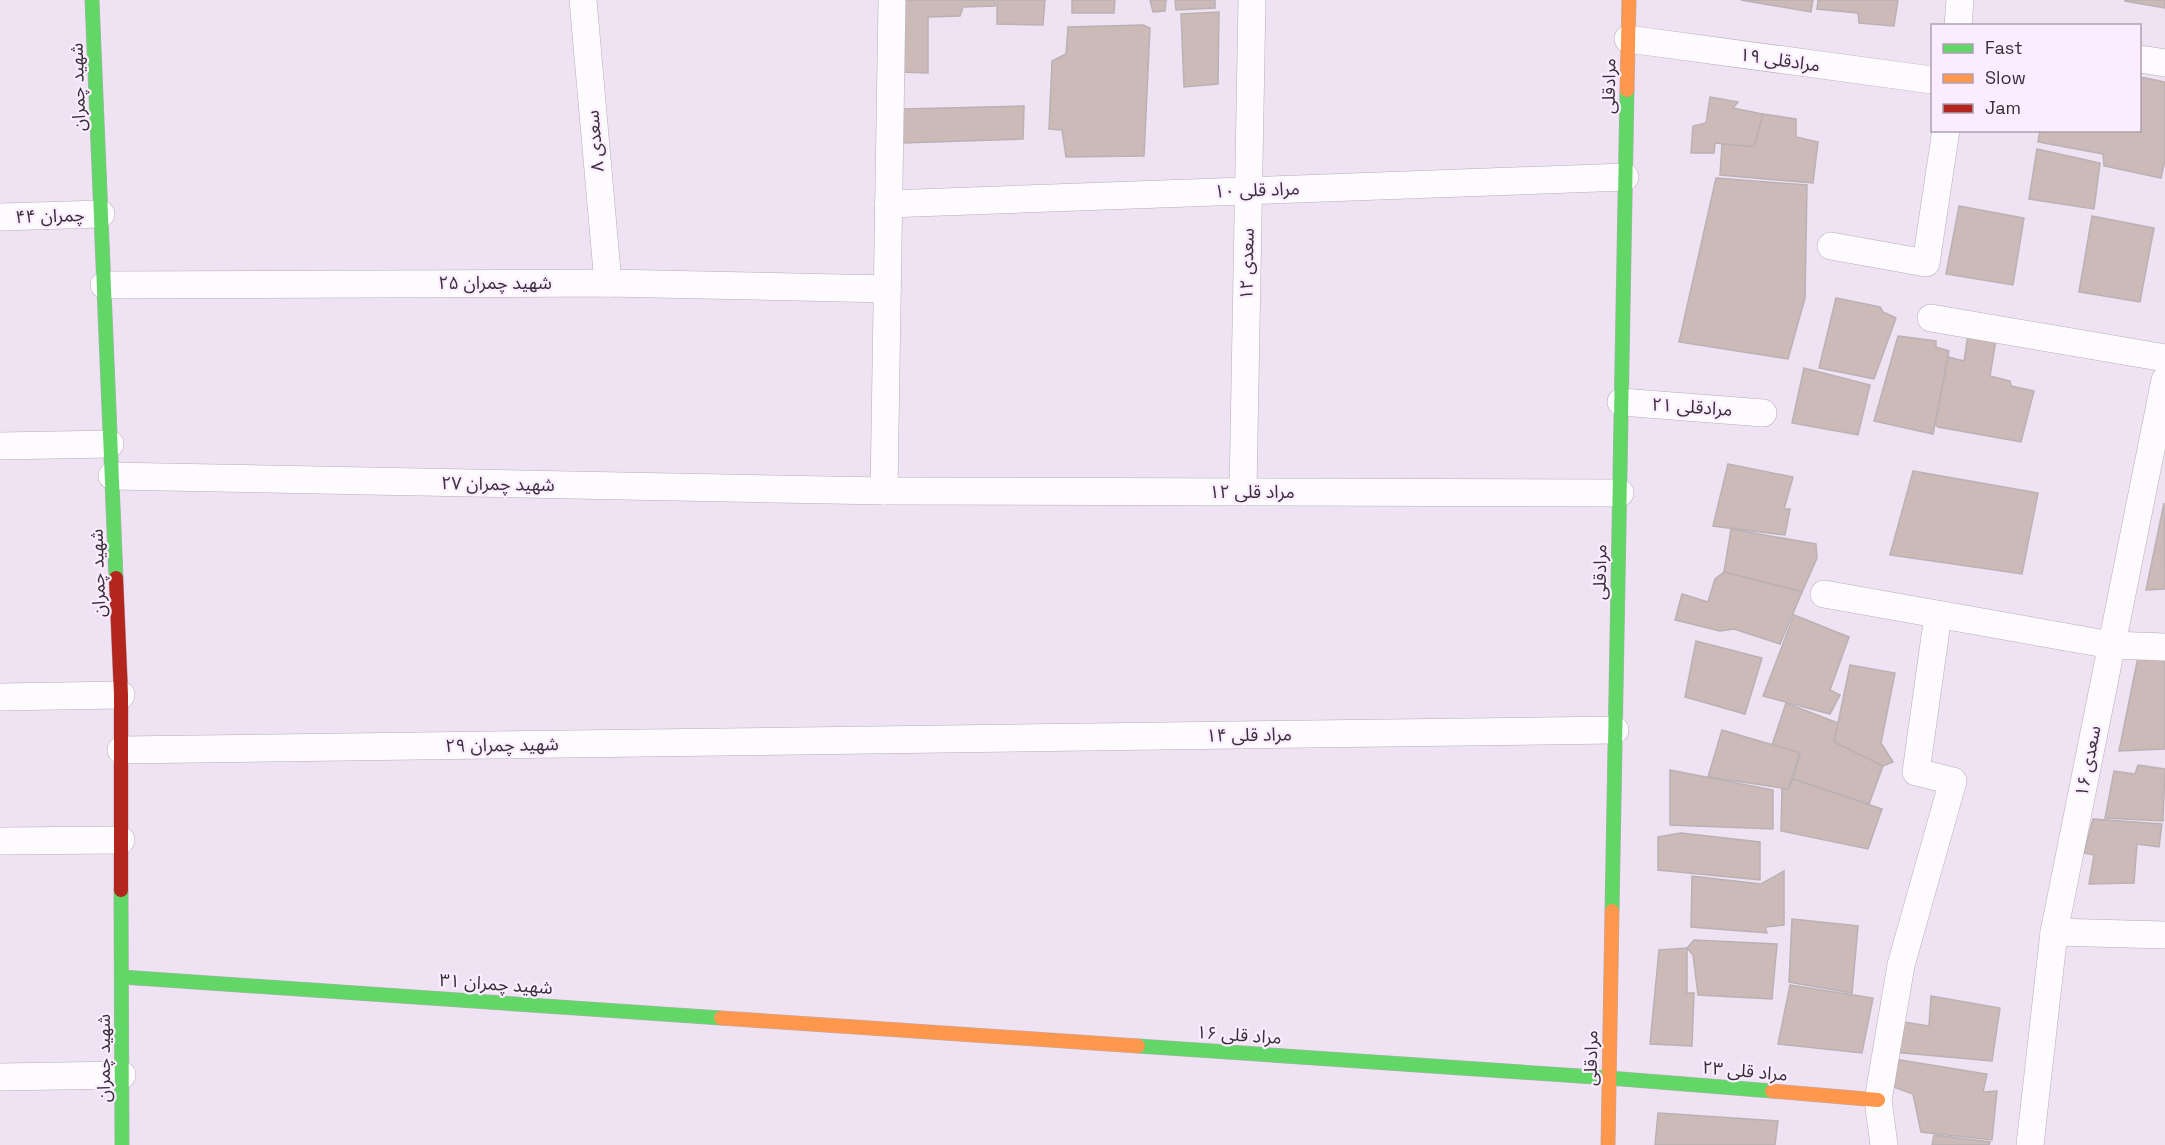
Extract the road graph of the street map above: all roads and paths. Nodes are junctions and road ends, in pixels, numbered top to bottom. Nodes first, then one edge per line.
1 (92, 0) edge
2 (583, 0) edge
3 (892, 0) edge
4 (1252, 0) edge
5 (1629, 0) edge
6 (1960, 0) edge
7 (1958, 24) edge
8 (1628, 39) junction
9 (2141, 59) edge
10 (2165, 63) edge
11 (1931, 80) edge
12 (1946, 132) edge
13 (1625, 177) junction
14 (1248, 191) junction
15 (888, 204) junction
16 (101, 214) junction
17 (0, 217) edge
18 (1831, 246) dead end
19 (608, 283) junction
20 (104, 285) junction
21 (887, 290) junction
22 (1931, 318) dead end
23 (2165, 358) edge
24 (2165, 380) edge
25 (1621, 402) junction
26 (1763, 413) dead end
27 (110, 444) junction
28 (0, 447) edge
29 (112, 476) junction
30 (884, 491) junction
31 (1243, 492) junction
32 (1620, 493) junction
33 (1824, 594) dead end
34 (1938, 615) junction
35 (2112, 645) junction
36 (2165, 647) edge
37 (121, 695) junction
38 (0, 697) edge
39 (1615, 730) junction
40 (883, 740) joint
41 (121, 750) junction
42 (121, 840) junction
43 (0, 841) edge
44 (2054, 932) junction
45 (2165, 935) edge
46 (122, 976) junction
47 (868, 1028) joint
48 (122, 1075) junction
49 (0, 1077) edge
50 (1609, 1078) junction
51 (1878, 1100) junction
52 (122, 1145) edge
53 (1608, 1145) edge
54 (1884, 1145) edge
55 (2030, 1145) edge

1 - 16 street, شهید چمران
2 - 19 street, سعدی ۸
3 - 15 street
4 - 14 street, سعدی ۱۲
5 - 8 street, مرادقلی
6 - 7 street
8 - 11 street, مرادقلی ۱۹
8 - 13 street, مرادقلی
9 - 10 street
12 - 18 street
13 - 14 street, مراد قلی ۱۰
13 - 25 street, مرادقلی
14 - 15 street, مراد قلی ۱۰
14 - 31 street, سعدی ۱۲
15 - 21 street
16 - 17 street, چمران ۴۴
16 - 20 street, شهید چمران
19 - 20 street, شهید چمران ۲۵
19 - 21 street, شهید چمران ۲۵
20 - 27 street, شهید چمران
21 - 30 street
22 - 23 street
24 - 35 street, سعدی ۱۶
25 - 26 street, مرادقلی ۲۱
25 - 32 street, مرادقلی
27 - 28 street
27 - 29 street, شهید چمران
29 - 30 street, شهید چمران ۲۷
29 - 37 street, شهید چمران
30 - 31 street, مراد قلی ۱۲
31 - 32 street, مراد قلی ۱۲
32 - 39 street, مرادقلی
33 - 34 street
34 - 35 street
34 - 51 street
35 - 36 street
35 - 44 street, سعدی ۱۶
37 - 38 street
37 - 41 street, شهید چمران
39 - 40 street, مراد قلی ۱۴
39 - 50 street, مرادقلی
40 - 41 street, شهید چمران ۲۹
41 - 42 street, شهید چمران
42 - 43 street
42 - 46 street, شهید چمران
44 - 45 street
44 - 55 street, سعدی ۱۶
46 - 47 street, شهید چمران ۳۱
46 - 48 street, شهید چمران
47 - 50 street, مراد قلی ۱۶
48 - 49 street
48 - 52 street, شهید چمران
50 - 51 street, مراد قلی ۲۳
50 - 53 street, مرادقلی
51 - 54 street

